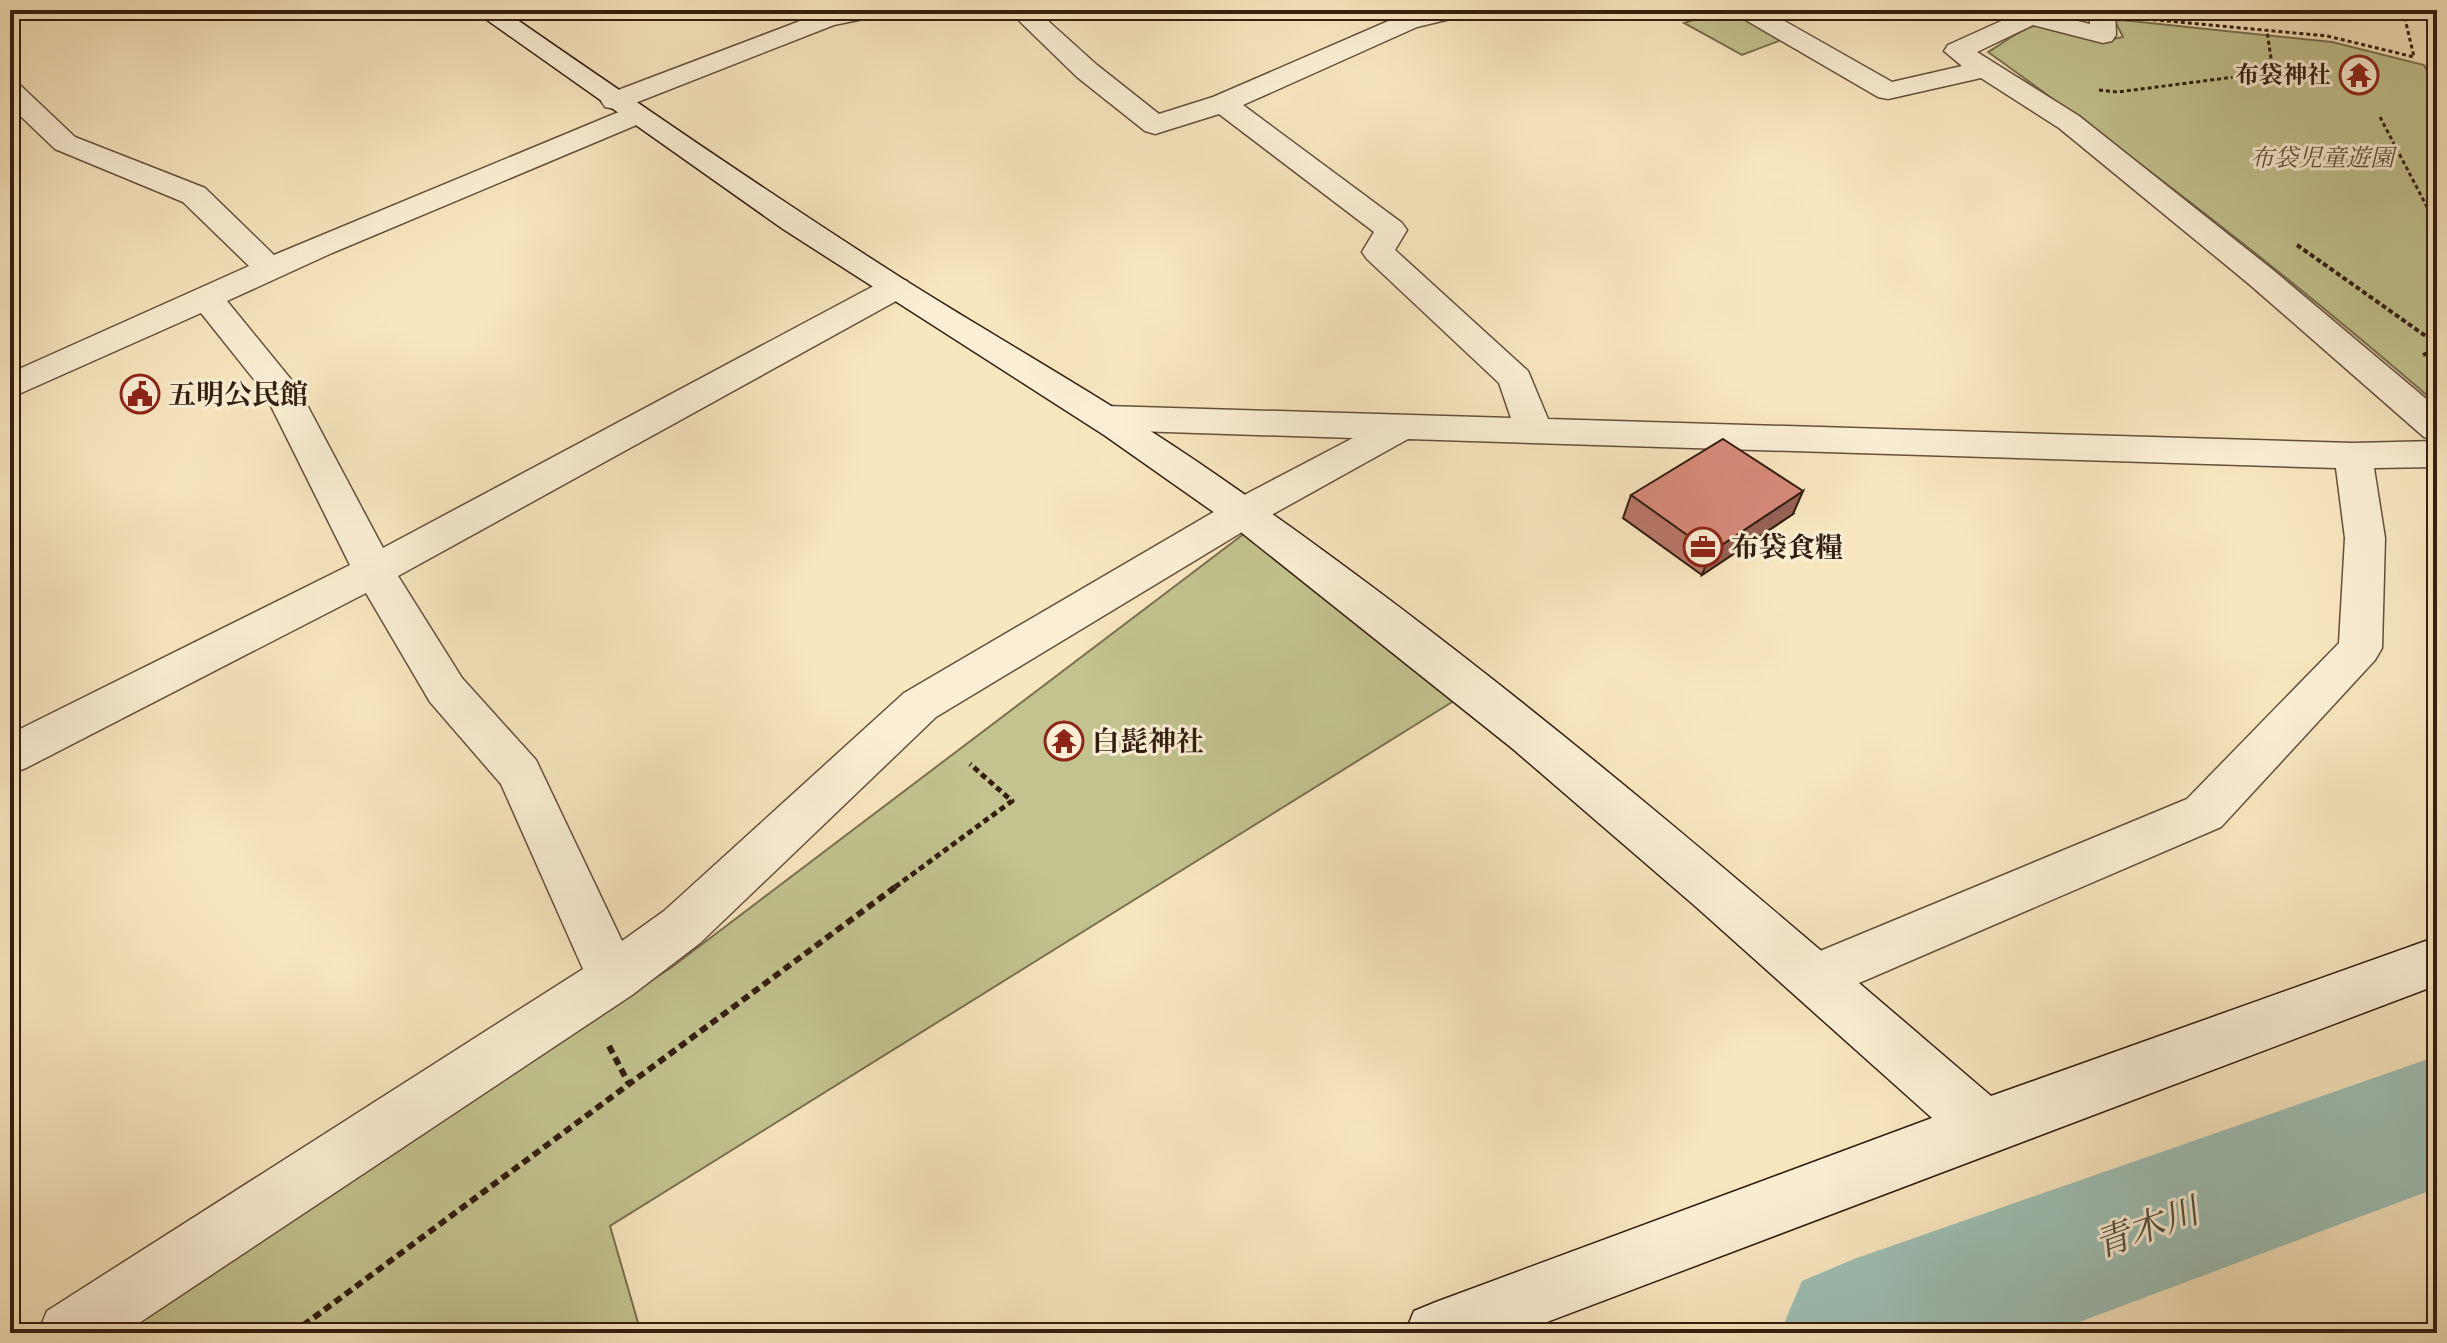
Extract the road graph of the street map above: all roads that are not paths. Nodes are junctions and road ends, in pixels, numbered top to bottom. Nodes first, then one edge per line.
1 (486, 10) edge
2 (874, 10) edge
3 (1021, 10) edge
4 (1458, 10) edge
5 (1746, 10) edge
6 (2102, 12) edge
7 (823, 14) edge
8 (1988, 68) junction
9 (1223, 103) junction
10 (17, 106) edge
11 (626, 108) junction
12 (270, 269) junction
13 (895, 288) junction
14 (207, 298) junction
15 (10, 387) edge
16 (1106, 418) junction
17 (2437, 428) edge
18 (1398, 429) junction
19 (1534, 432) junction
20 (2437, 454) edge
21 (2353, 456) junction
22 (1243, 513) junction
23 (374, 571) junction
24 (10, 755) edge
25 (2437, 961) edge
26 (613, 978) junction
27 (1815, 978) junction
28 (1984, 1127) junction
29 (69, 1333) edge
30 (1436, 1333) edge

1 - 11 street
2 - 7 street
3 - 9 street
4 - 9 street
5 - 8 street
6 - 8 street
7 - 11 street
8 - 17 street
9 - 19 street
10 - 12 street
11 - 12 street
11 - 13 street
12 - 14 street
13 - 16 street
13 - 23 street
14 - 15 street
14 - 23 street
16 - 18 street
16 - 22 street
18 - 19 street
18 - 22 street
19 - 21 street
20 - 21 street
21 - 27 street
22 - 26 street
22 - 27 street
23 - 24 street
23 - 26 street
25 - 28 street
26 - 29 street
27 - 28 street
28 - 30 street

